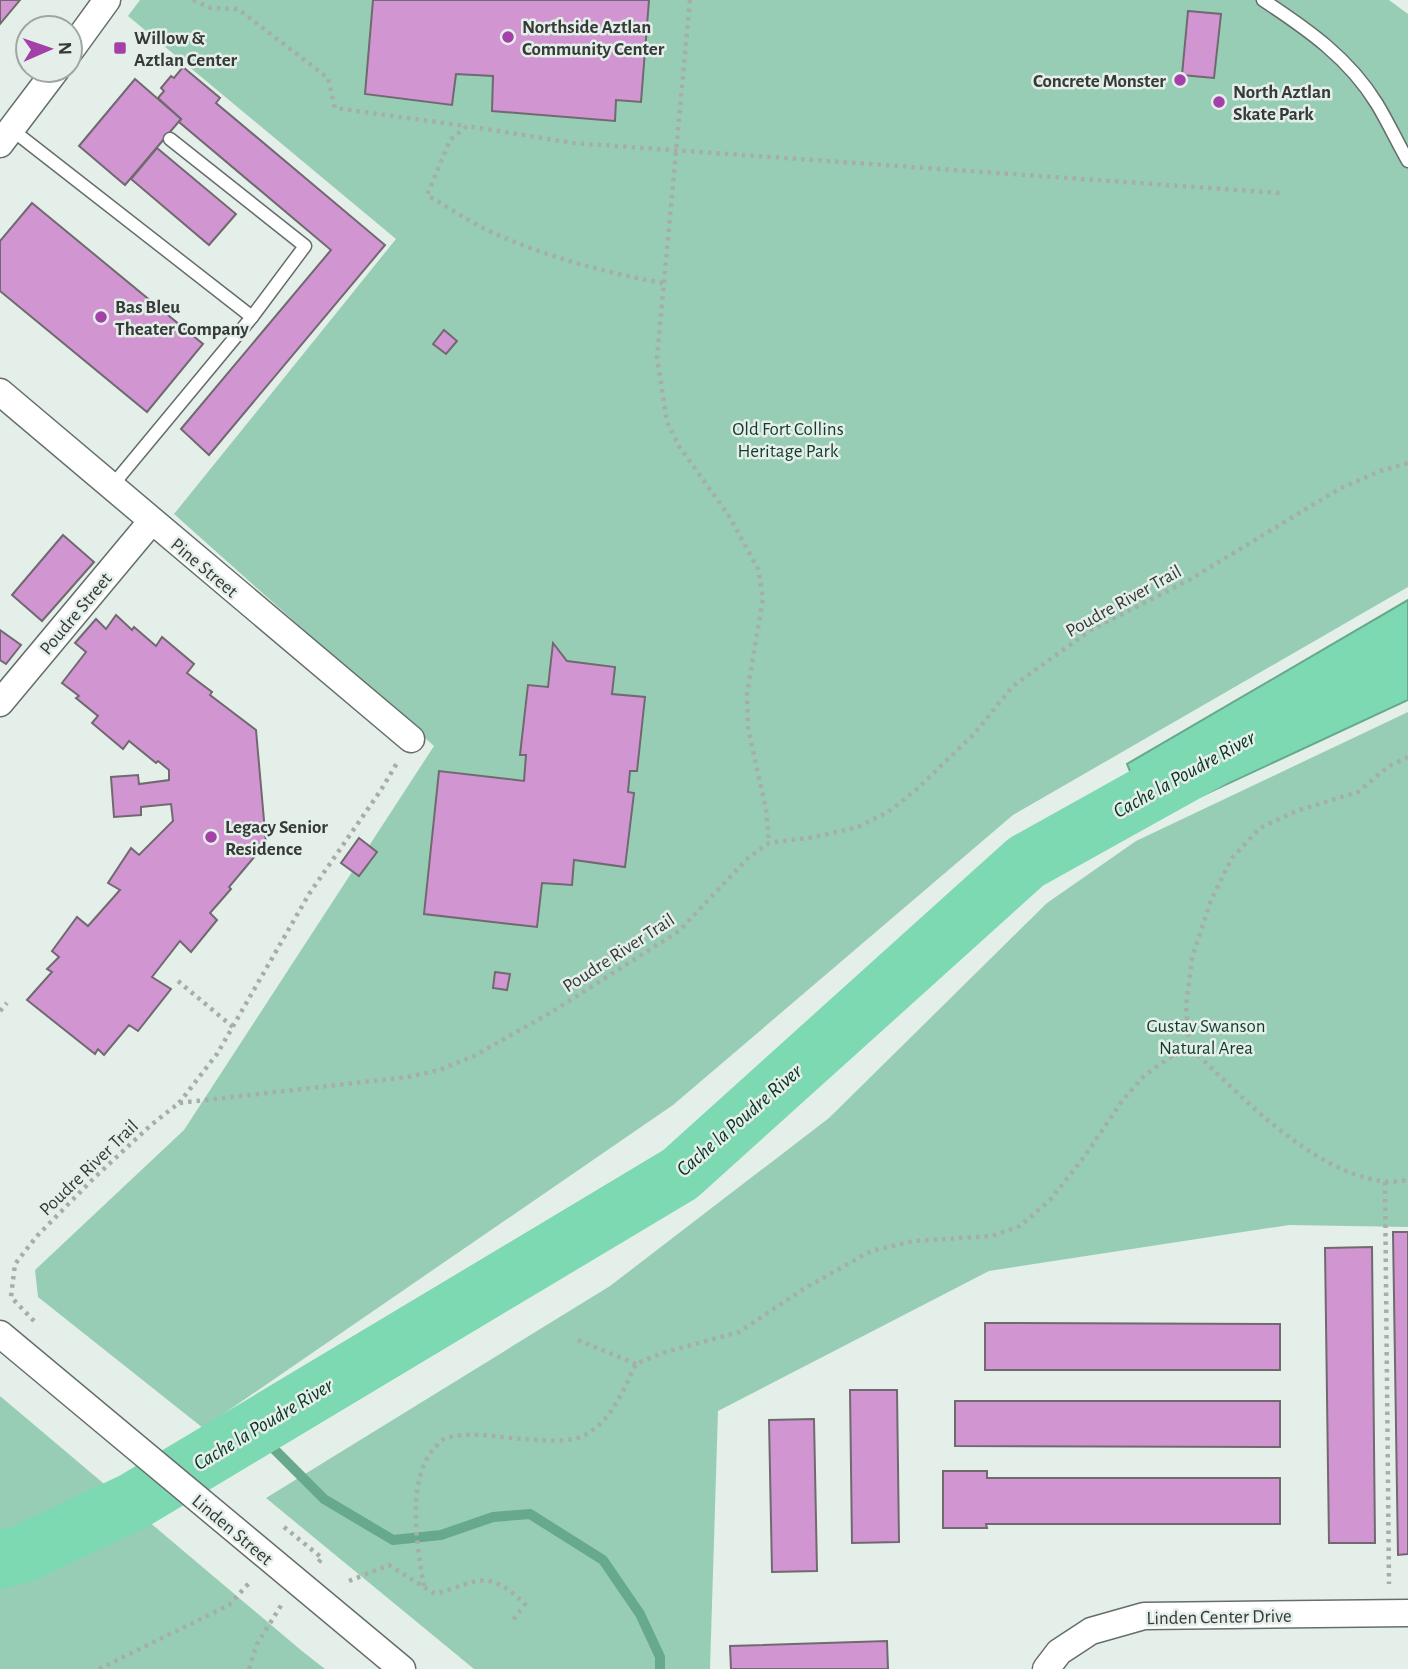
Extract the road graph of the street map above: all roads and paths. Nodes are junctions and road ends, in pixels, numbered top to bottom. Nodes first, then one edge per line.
1 (193, 0) edge
2 (690, 0) edge
3 (1263, 0) edge
4 (103, 2) edge
5 (84, 30) edge
6 (45, 84) edge
7 (467, 126) junction
8 (6, 136) edge
9 (170, 139) dead end
10 (676, 150) junction
11 (1408, 161) edge
12 (1280, 193) dead end
13 (663, 283) junction
14 (252, 317) junction
15 (0, 392) edge
16 (1408, 463) edge
17 (111, 487) junction
18 (150, 522) junction
19 (0, 703) edge
20 (411, 739) joint
21 (1408, 757) edge
22 (769, 843) junction
23 (178, 981) dead end
24 (7, 1003) dead end
25 (0, 1011) edge
26 (233, 1027) junction
27 (1189, 1046) junction
28 (179, 1103) junction
29 (1408, 1180) edge
30 (1385, 1182) junction
31 (37, 1324) dead end
32 (6, 1340) edge
33 (578, 1340) dead end
34 (636, 1364) junction
35 (349, 1581) dead end
36 (250, 1582) dead end
37 (424, 1586) junction
38 (1399, 1613) edge
39 (513, 1620) dead end
40 (99, 1669) edge
41 (402, 1669) edge
42 (1046, 1669) edge

1 - 7 path
2 - 10 path
3 - 11 lane
4 - 5 street
6 - 8 street
7 - 10 path
7 - 13 path
8 - 14 lane
9 - 14 lane
10 - 12 path
10 - 13 path
13 - 22 path
14 - 17 lane
15 - 17 street, Pine Street
16 - 22 path, Poudre River Trail
17 - 18 street, Pine Street
18 - 19 street, Poudre Street
18 - 20 street, Pine Street
20 - 26 path
21 - 27 path
22 - 28 path, Poudre River Trail
23 - 26 path
24 - 25 path
26 - 28 path
27 - 30 path
27 - 34 path
28 - 31 path, Poudre River Trail
29 - 30 path
30 - 38 path
32 - 41 street, Linden Street
33 - 34 path
34 - 37 path
35 - 37 path
36 - 40 path
37 - 39 path
38 - 42 street, Linden Center Drive

